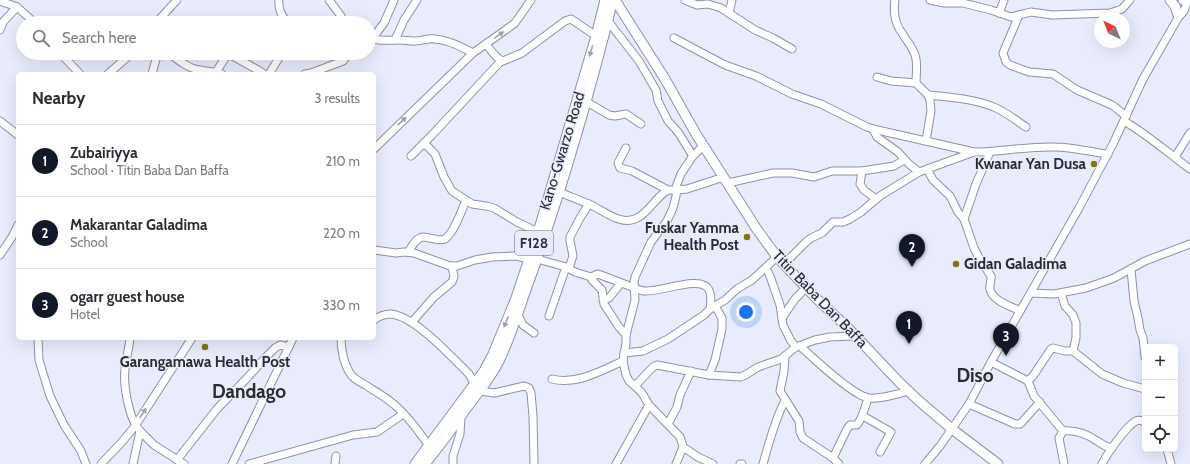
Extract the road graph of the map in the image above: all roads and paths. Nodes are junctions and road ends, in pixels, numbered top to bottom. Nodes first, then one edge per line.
1 (177, 0) edge
2 (279, 0) edge
3 (329, 0) edge
4 (394, 0) edge
5 (417, 0) edge
6 (532, 0) edge
7 (605, 0) edge
8 (614, 0) edge
9 (685, 0) edge
10 (732, 0) edge
11 (895, 0) edge
12 (930, 0) edge
13 (1004, 0) edge
14 (1130, 0) edge
15 (1170, 0) edge
16 (1186, 0) edge
17 (0, 1) edge
18 (17, 7) junction
19 (729, 13) junction
20 (998, 13) junction
21 (1019, 15) junction
22 (27, 16) edge
23 (162, 16) edge
24 (283, 16) edge
25 (341, 16) edge
26 (1178, 17) junction
27 (608, 21) junction
28 (0, 30) edge
29 (376, 32) edge
30 (596, 36) junction
31 (674, 38) dead end
32 (376, 39) edge
33 (394, 40) junction
34 (486, 44) junction
35 (792, 49) dead end
36 (473, 53) junction
37 (67, 60) edge
38 (124, 60) edge
39 (156, 60) edge
40 (179, 60) edge
41 (225, 60) edge
42 (240, 60) edge
43 (278, 60) edge
44 (344, 60) edge
45 (501, 61) junction
46 (323, 71) edge
47 (78, 72) edge
48 (110, 72) edge
49 (153, 72) edge
50 (213, 72) edge
51 (219, 72) edge
52 (261, 72) edge
53 (270, 72) edge
54 (877, 77) dead end
55 (916, 83) junction
56 (928, 95) junction
57 (587, 102) junction
58 (1125, 118) junction
59 (0, 121) edge
60 (641, 124) dead end
61 (1026, 127) dead end
62 (873, 129) junction
63 (16, 133) edge
64 (1190, 133) edge
65 (565, 141) junction
66 (926, 141) junction
67 (424, 143) junction
68 (574, 144) junction
69 (704, 146) junction
70 (1187, 146) edge
71 (376, 147) edge
72 (626, 148) dead end
73 (974, 152) junction
74 (990, 152) junction
75 (1108, 154) junction
76 (411, 156) dead end
77 (693, 156) junction
78 (1175, 157) junction
79 (904, 160) junction
80 (927, 169) junction
81 (1190, 169) edge
82 (862, 171) junction
83 (918, 172) junction
84 (726, 180) junction
85 (668, 190) junction
86 (677, 190) junction
87 (559, 192) junction
88 (876, 199) junction
89 (466, 200) junction
90 (589, 204) junction
91 (964, 219) junction
92 (16, 229) edge
93 (538, 232) junction
94 (1190, 244) edge
95 (376, 250) edge
96 (408, 252) junction
97 (0, 255) edge
98 (778, 257) junction
99 (533, 259) junction
100 (784, 264) junction
101 (452, 266) junction
102 (568, 267) junction
103 (766, 268) junction
104 (1131, 269) junction
105 (591, 277) junction
106 (621, 283) junction
107 (634, 288) junction
108 (806, 288) junction
109 (1031, 293) junction
110 (1062, 293) junction
111 (603, 300) junction
112 (713, 307) junction
113 (1020, 311) junction
114 (518, 315) junction
115 (549, 316) dead end
116 (782, 318) junction
117 (376, 319) edge
118 (412, 322) junction
119 (534, 334) dead end
120 (626, 335) junction
121 (856, 336) junction
122 (38, 340) edge
123 (130, 340) edge
124 (191, 340) edge
125 (292, 340) edge
126 (342, 340) edge
127 (1144, 344) edge
128 (798, 346) junction
129 (289, 347) junction
130 (1073, 351) junction
131 (624, 353) junction
132 (785, 356) junction
133 (623, 361) junction
134 (991, 362) junction
135 (691, 371) junction
136 (710, 375) junction
137 (552, 379) dead end
138 (1028, 381) junction
139 (635, 386) junction
140 (478, 388) junction
141 (1142, 388) edge
142 (908, 391) junction
143 (868, 398) junction
144 (786, 401) junction
145 (1040, 402) junction
146 (968, 404) junction
147 (648, 405) junction
148 (404, 414) junction
149 (461, 416) junction
150 (863, 416) junction
151 (1142, 421) edge
152 (668, 424) junction
153 (451, 425) junction
154 (138, 429) junction
155 (952, 429) junction
156 (1063, 431) junction
157 (429, 446) junction
158 (682, 447) junction
159 (1112, 448) junction
160 (880, 452) dead end
161 (1168, 452) edge
162 (833, 458) junction
163 (177, 460) junction
164 (86, 464) edge
165 (101, 464) edge
166 (133, 464) edge
167 (184, 464) edge
168 (232, 464) edge
169 (249, 464) edge
170 (415, 464) edge
171 (425, 464) edge
172 (453, 464) edge
173 (534, 464) edge
174 (616, 464) edge
175 (676, 464) edge
176 (713, 464) edge
177 (763, 464) edge
178 (839, 464) edge
179 (925, 464) edge
180 (998, 464) edge
181 (1064, 464) edge
182 (1102, 464) edge
183 (1171, 464) edge

1 - 23 street
2 - 24 street
3 - 25 street
4 - 29 street
5 - 33 street
34 -> 6 street
7 - 30 main road, Kano-Gwarzo Road / F128
8 - 27 main road, Kano-Gwarzo Road / F128
8 - 69 main road, Titin Baba Dan Baffa
9 - 19 street
10 - 19 street
11 - 55 street
12 - 20 street
13 - 20 street
14 - 21 street
15 - 26 main road
16 - 26 street
17 - 18 street
18 - 22 street
18 - 28 street
19 - 35 street
20 - 21 street
21 - 58 street
26 - 58 street
27 - 57 main road, Kano-Gwarzo Road / F128
27 - 77 street
30 - 45 street
30 -> 65 main road, Kano-Gwarzo Road / F128
31 - 62 street
32 - 33 street
33 - 36 street
34 - 36 street
34 - 45 street
71 -> 36 street
37 - 47 street
38 - 48 street
39 - 49 street
40 - 50 street
41 - 51 street
42 - 52 street
43 - 53 street
44 - 46 street
45 - 67 street
54 - 55 street
55 - 56 street
56 - 61 street
56 - 66 street
57 - 60 street
57 - 68 main road, Kano-Gwarzo Road / F128
58 - 75 street
58 - 78 street
59 - 63 street
62 - 66 street
62 - 79 street
64 - 70 street
65 - 68 main road
65 - 93 main road, Kano-Gwarzo Road / F128
66 - 73 street
67 - 76 street
67 - 89 street
68 - 87 main road, Kano-Gwarzo Road / F128
69 - 77 street
69 - 84 main road, Titin Baba Dan Baffa
70 - 78 street
72 - 85 street
73 - 74 street
73 - 80 street
74 - 75 street
74 - 91 street
75 - 109 street
77 - 86 street
78 - 81 street
79 - 82 street
79 - 83 street
80 - 83 street
80 - 91 street
82 - 84 street
82 - 88 street
83 - 88 street
84 - 86 street
84 - 98 main road, Titin Baba Dan Baffa
85 - 86 street
85 - 90 street
86 - 107 street
87 - 90 street
87 - 99 main road, Kano-Gwarzo Road / F128
88 - 100 street
89 - 93 street
89 - 96 street
90 - 102 street
91 - 113 street
92 - 97 street
93 - 99 main road, Kano-Gwarzo Road / F128
94 - 104 street
95 - 96 street
96 - 101 street
98 - 100 main road, Titin Baba Dan Baffa
98 - 103 street
99 - 101 street
99 - 102 street
99 - 114 main road, Kano-Gwarzo Road / F128
99 -> 140 main road, Kano-Gwarzo Road / F128
100 - 108 main road, Titin Baba Dan Baffa
101 - 118 street
102 - 105 street
102 - 115 street
103 - 112 street
103 - 116 street
104 - 110 street
104 - 127 street
105 - 106 street
105 - 111 street
106 - 107 street
106 - 111 street
107 - 112 street
107 - 120 street
108 - 116 street
108 - 121 main road, Titin Baba Dan Baffa
109 - 110 street
109 - 113 street
110 - 130 street
111 - 120 street
112 - 131 street
112 - 136 street
113 - 134 street
114 - 119 street
114 - 140 main road, Kano-Gwarzo Road / F128
116 - 128 street
117 - 118 street
118 - 140 street
120 - 131 street
121 - 128 street
121 - 142 main road, Titin Baba Dan Baffa
122 - 164 street
123 - 154 street
154 -> 124 street
125 - 129 street
126 - 148 street
128 - 132 street
128 - 143 street
129 - 163 street
129 - 168 street
130 - 138 street
130 - 141 street
131 - 133 street
132 - 136 street
132 - 144 street
133 - 137 street
133 - 139 street
134 - 138 street
134 - 146 street
135 - 136 street
135 - 139 street
135 - 152 street
138 - 145 street
139 - 147 street
140 - 149 main road, Kano-Gwarzo Road / F128
140 - 153 main road, Kano-Gwarzo Road / F128
140 - 173 street
142 - 143 street
142 - 155 main road, Titin Baba Dan Baffa
143 - 150 street
144 - 162 street
144 - 177 street
145 - 146 street
145 - 156 street
146 - 155 street
147 - 152 street
147 - 174 street
148 - 157 street
148 - 169 street
149 - 153 main road, Kano-Gwarzo Road / F128
149 - 172 street
150 - 160 street
150 - 162 street
151 - 159 street
152 - 158 street
153 - 157 main road, Kano-Gwarzo Road / F128
153 - 171 main road, Kano-Gwarzo Road / F128
154 - 163 street
154 - 165 street
154 - 166 street
155 - 179 street
155 - 180 main road, Titin Baba Dan Baffa
156 - 159 street
156 - 181 street
157 - 170 main road, Kano-Gwarzo Road / F128
158 - 175 street
158 - 176 street
159 - 182 street
161 - 183 street
162 - 178 street
163 - 167 street

